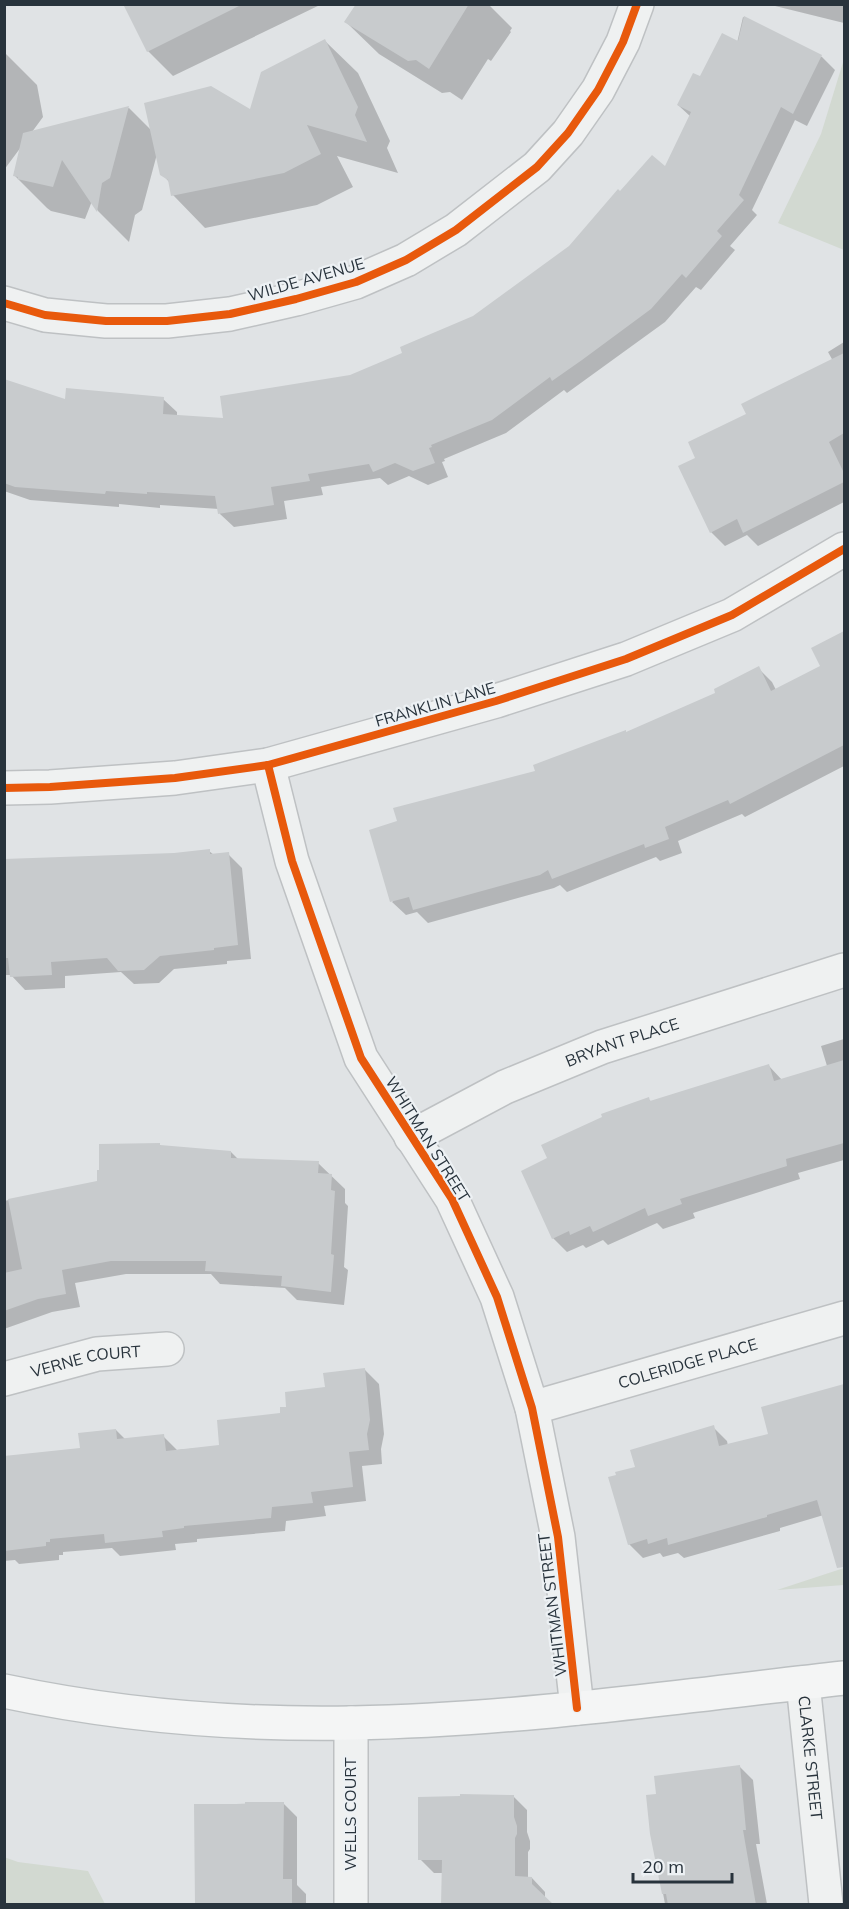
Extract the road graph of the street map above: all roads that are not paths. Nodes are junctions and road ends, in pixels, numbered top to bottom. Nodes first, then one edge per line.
1 (637, 4) edge
2 (4, 303) edge
3 (844, 549) edge
4 (268, 765) junction
5 (4, 788) edge
6 (844, 970) edge
7 (411, 1137) junction
8 (844, 1318) edge
9 (167, 1349) dead end
10 (4, 1379) edge
11 (532, 1408) junction
12 (844, 1678) edge
13 (803, 1683) junction
14 (4, 1691) edge
15 (577, 1708) junction
16 (351, 1723) junction
17 (351, 1905) edge
18 (826, 1905) edge

1 - 2 street, WILDE AVENUE
3 - 4 street, FRANKLIN LANE
4 - 5 street, FRANKLIN LANE
4 - 7 street, WHITMAN STREET
6 - 7 street, BRYANT PLACE
7 - 11 street, WHITMAN STREET
8 - 11 street, COLERIDGE PLACE
9 - 10 street, VERNE COURT
11 - 15 street, WHITMAN STREET
12 - 13 main road
13 - 15 main road
13 - 18 street, CLARKE STREET
14 - 16 main road
15 - 16 main road
16 - 17 street, WELLS COURT

